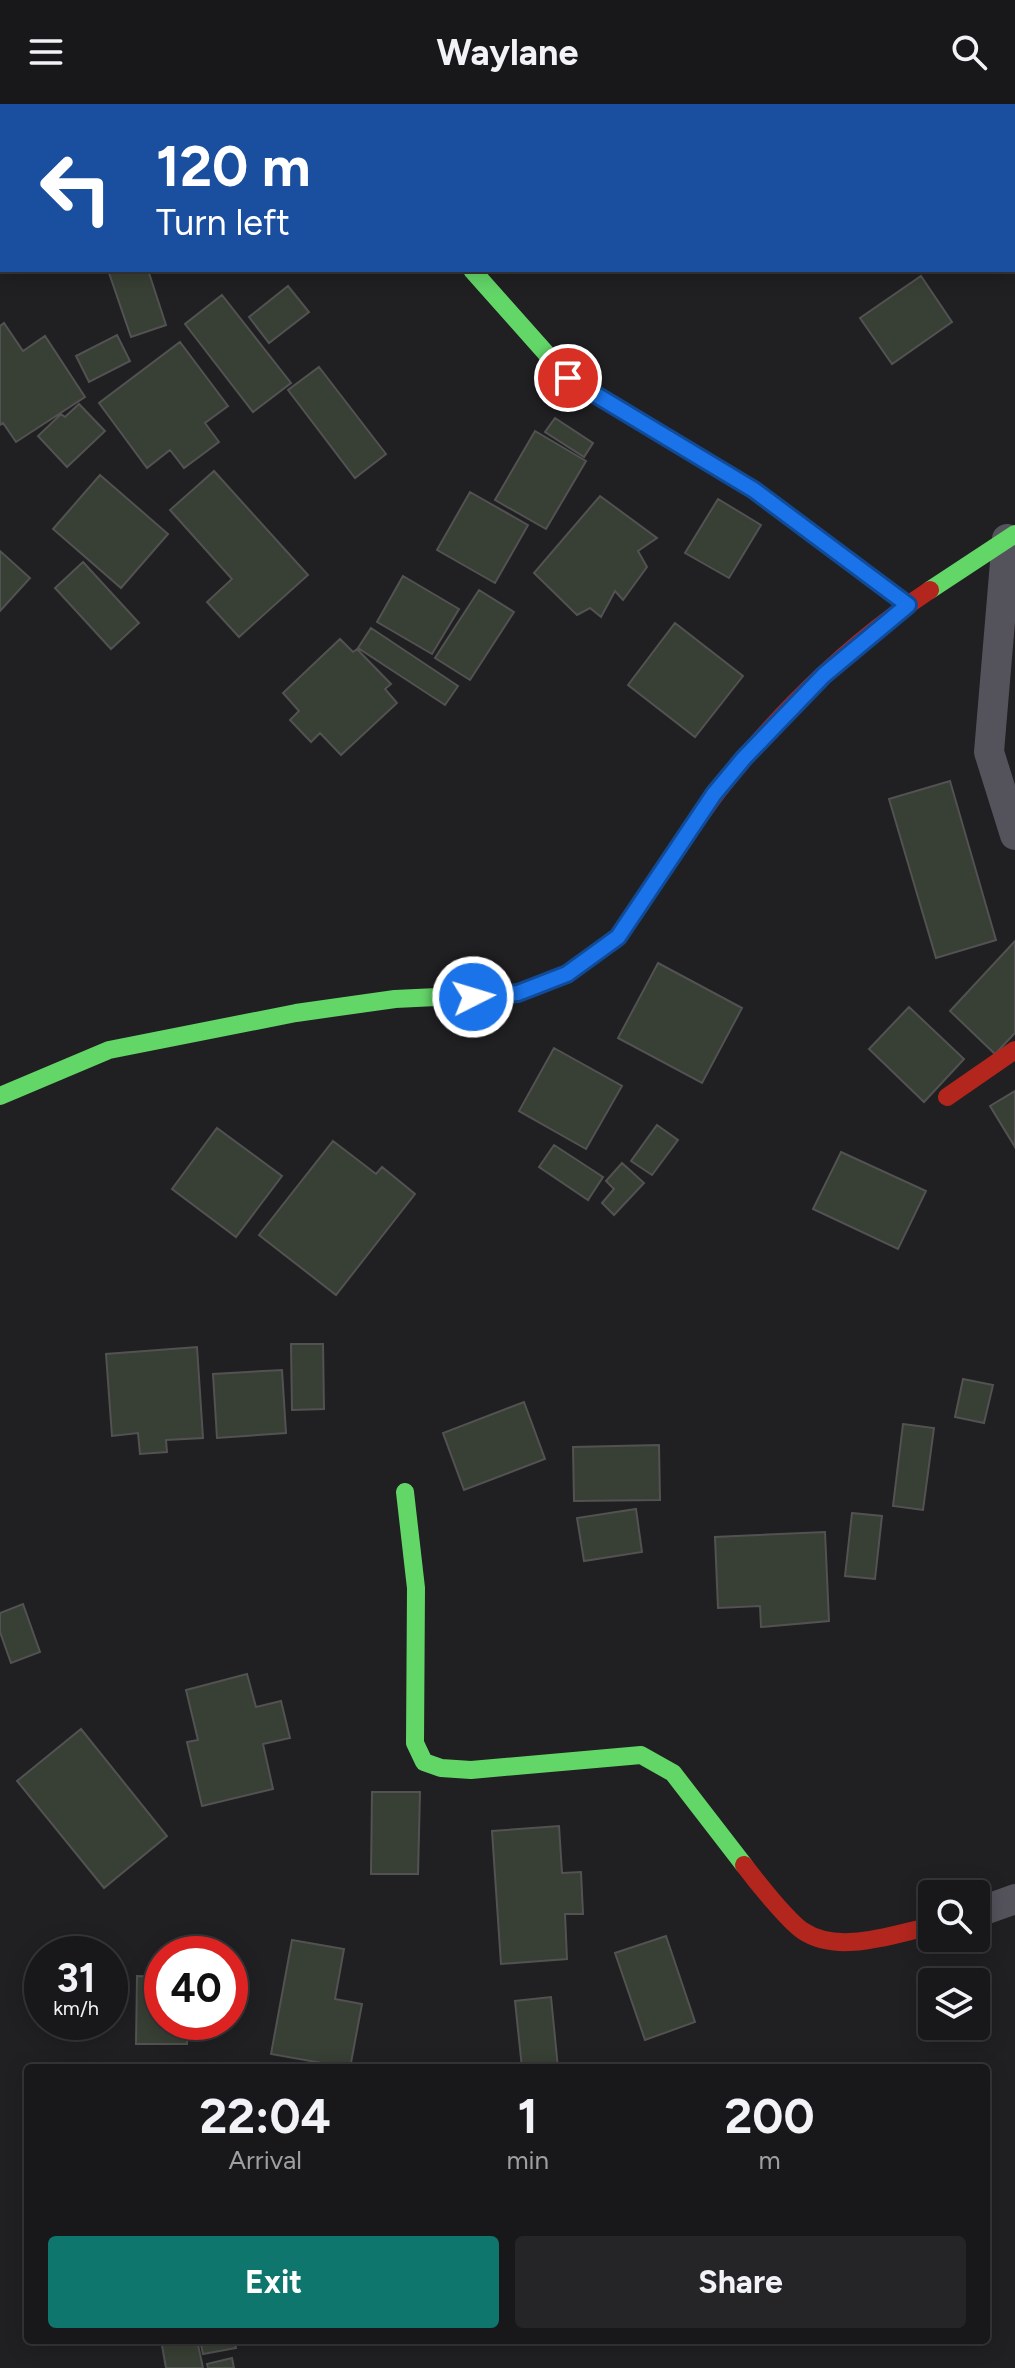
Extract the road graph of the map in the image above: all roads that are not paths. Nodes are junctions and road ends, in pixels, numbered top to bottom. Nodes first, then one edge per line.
1 (474, 272) edge
2 (1011, 536) edge
3 (908, 605) junction
4 (1015, 835) edge
5 (1015, 1050) edge
6 (0, 1096) edge
7 (947, 1097) dead end
8 (405, 1492) dead end
9 (1015, 1899) edge
10 (990, 1908) edge
11 (918, 1929) edge

1 - 3 street
2 - 3 street
2 - 4 street
3 - 6 street
5 - 7 street
8 - 11 street
9 - 10 street

